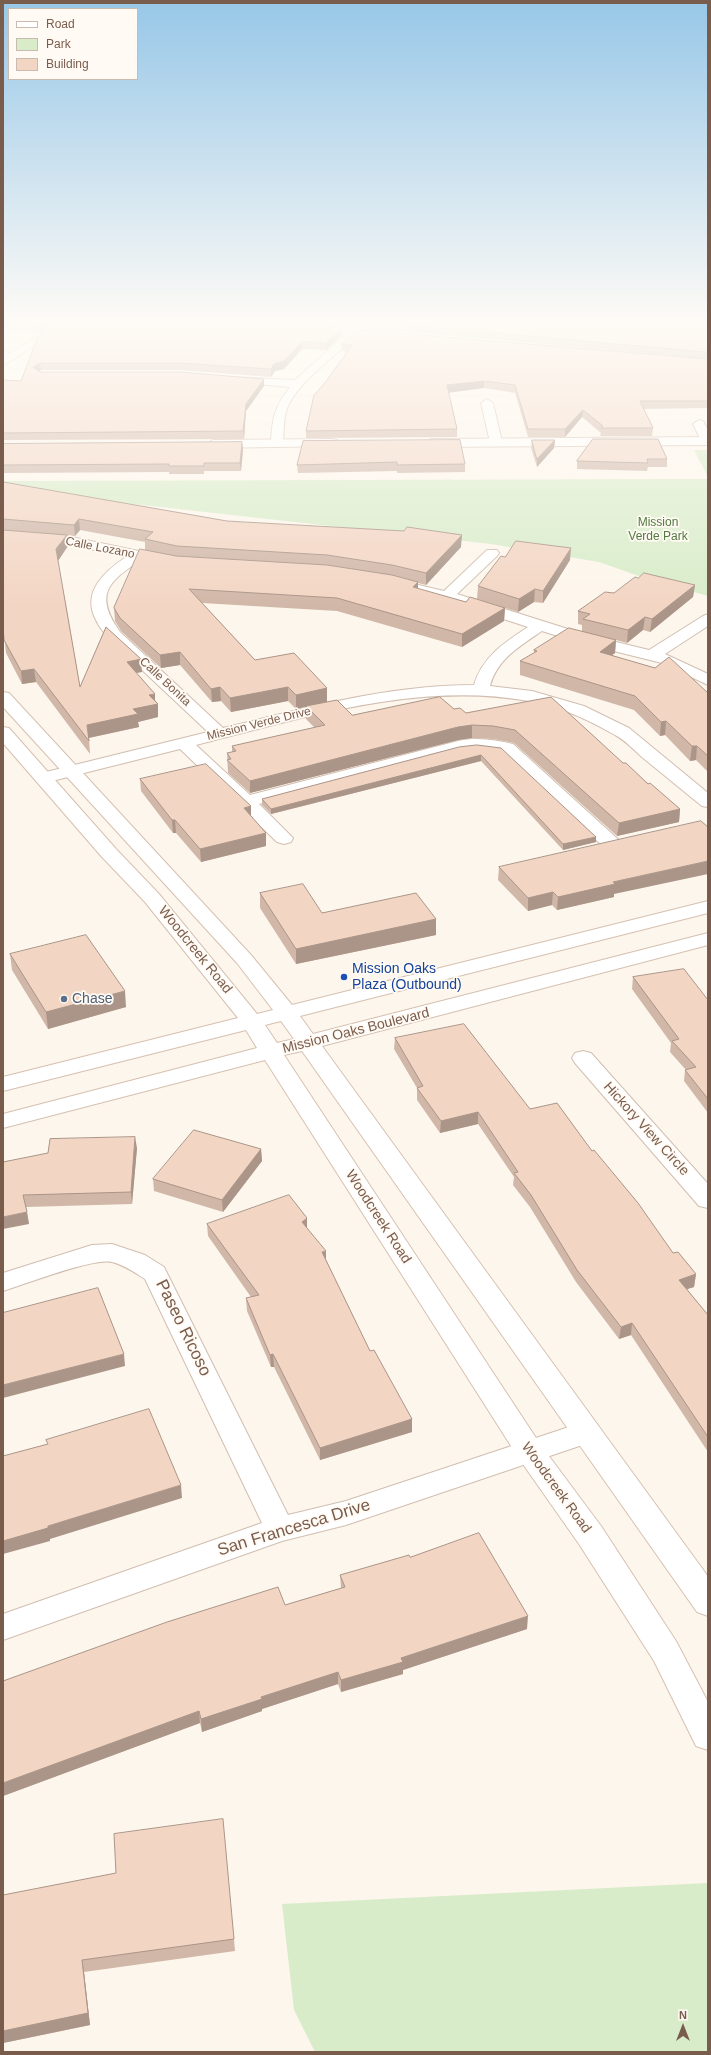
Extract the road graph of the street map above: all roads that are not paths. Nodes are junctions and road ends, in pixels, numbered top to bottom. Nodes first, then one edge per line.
1 (279, 417) edge
2 (490, 417) edge
3 (699, 424) dead end
4 (708, 441) edge
5 (496, 442) junction
6 (348, 443) edge
7 (418, 443) edge
8 (199, 444) edge
9 (277, 444) junction
10 (3, 536) edge
11 (492, 553) dead end
12 (139, 555) junction
13 (184, 564) edge
14 (372, 579) edge
15 (447, 596) junction
16 (708, 619) edge
17 (539, 626) junction
18 (652, 655) junction
19 (708, 680) edge
20 (482, 689) junction
21 (3, 697) edge
22 (3, 732) edge
23 (220, 734) junction
24 (184, 743) junction
25 (71, 771) junction
26 (44, 778) junction
27 (246, 802) junction
28 (708, 802) edge
29 (284, 838) dead end
30 (592, 851) edge
31 (708, 907) edge
32 (708, 939) edge
33 (287, 1013) junction
34 (251, 1021) junction
35 (309, 1043) junction
36 (272, 1052) junction
37 (583, 1058) dead end
38 (3, 1084) edge
39 (3, 1121) edge
40 (708, 1200) edge
41 (3, 1282) edge
42 (587, 1432) junction
43 (530, 1452) junction
44 (280, 1529) junction
45 (708, 1603) edge
46 (3, 1627) edge
47 (708, 1735) edge

1 - 9 street
2 - 5 street
3 - 4 street
4 - 5 street
5 - 7 street
6 - 9 street
8 - 9 street
10 - 12 street, Calle Lozano
11 - 15 street
12 - 13 street, Calle Lozano
12 - 23 street, Calle Bonita
14 - 15 street
15 - 17 street
16 - 18 street
17 - 18 street
17 - 20 street
18 - 19 street
20 - 23 street, Mission Verde Drive
20 - 28 street, Mission Verde Drive
21 - 25 street, Woodcreek Road
22 - 26 street, Woodcreek Road
23 - 24 street, Mission Verde Drive
24 - 25 street, Mission Verde Drive
24 - 27 street
25 - 26 street, Mission Verde Drive
25 - 33 street, Woodcreek Road
26 - 34 street, Woodcreek Road
27 - 29 street
27 - 30 street
31 - 33 street
32 - 35 street, Mission Oaks Boulevard
33 - 34 street
33 - 35 street, Woodcreek Road
34 - 36 street, Woodcreek Road
34 - 38 street
35 - 36 street, Mission Oaks Boulevard
35 - 42 street, Woodcreek Road
36 - 39 street, Mission Oaks Boulevard
36 - 43 street, Woodcreek Road
37 - 40 street, Hickory View Circle
41 - 44 street, Paseo Ricoso
42 - 43 street, San Francesca Drive
42 - 45 street, Woodcreek Road
43 - 44 street, San Francesca Drive
43 - 47 street, Woodcreek Road
44 - 46 street, San Francesca Drive

